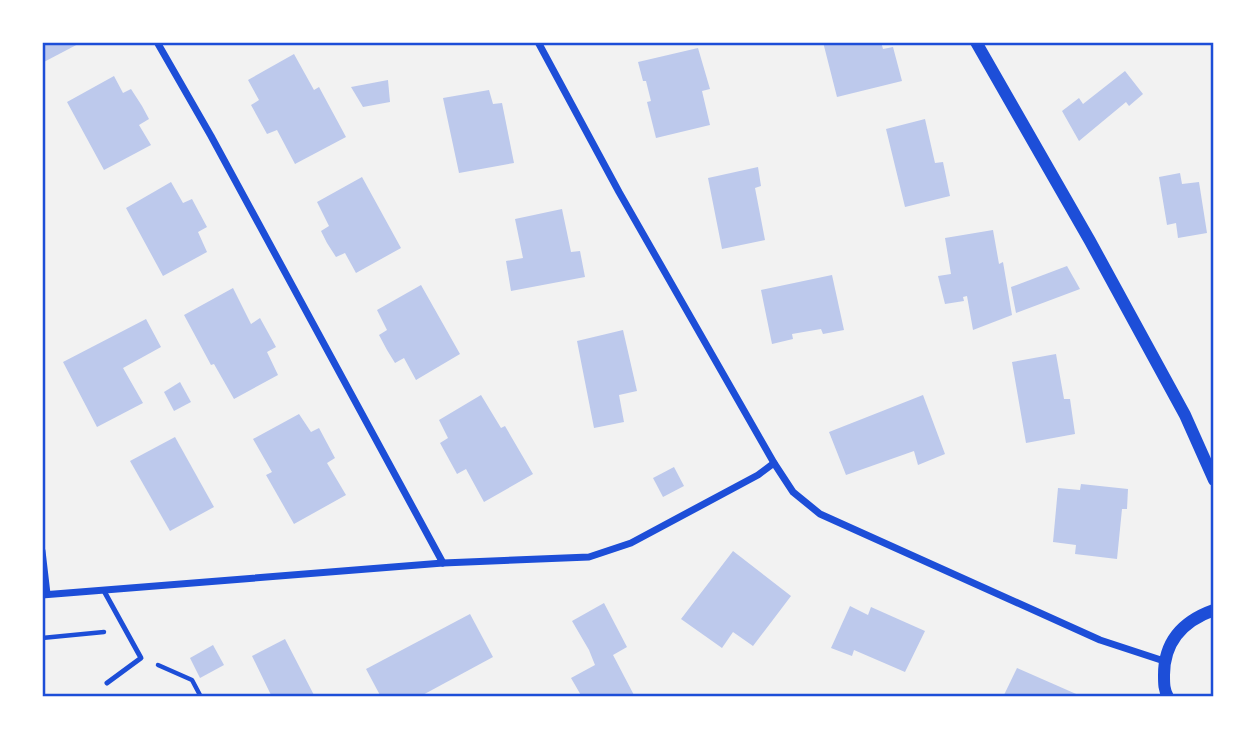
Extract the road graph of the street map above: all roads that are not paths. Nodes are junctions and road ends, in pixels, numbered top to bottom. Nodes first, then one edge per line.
1 (157, 42) edge
2 (538, 42) edge
3 (976, 42) edge
4 (774, 463) junction
5 (1214, 480) edge
6 (42, 551) edge
7 (443, 564) junction
8 (104, 591) junction
9 (45, 595) edge
10 (1214, 610) edge
11 (1164, 661) junction
12 (107, 683) dead end
13 (1168, 697) edge

1 - 7 street
2 - 4 street
3 - 5 street
4 - 7 street
4 - 11 street
6 - 9 street
7 - 8 street
8 - 9 street
8 - 12 lane
10 - 11 street
11 - 13 street

